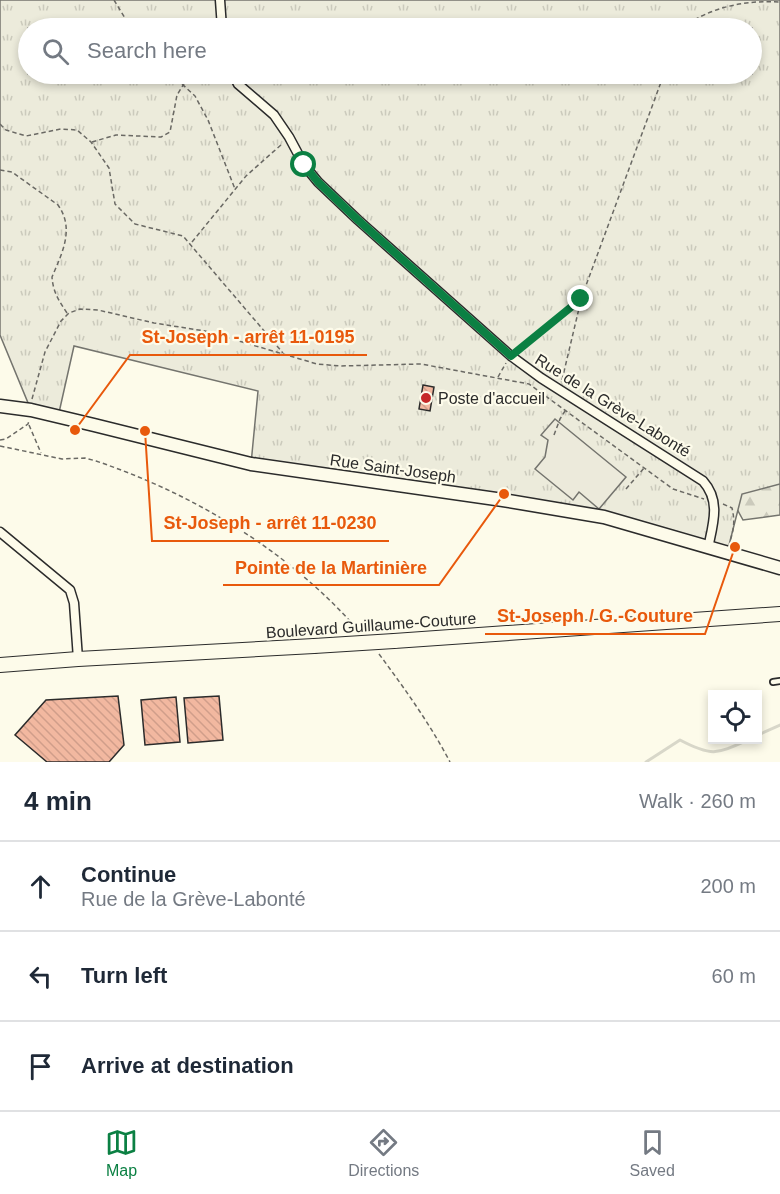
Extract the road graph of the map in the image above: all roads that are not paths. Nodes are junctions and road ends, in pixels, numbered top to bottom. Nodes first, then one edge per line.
1 (220, 0) edge
2 (221, 18) edge
3 (238, 84) edge
4 (0, 406) edge
5 (0, 532) edge
6 (708, 548) junction
7 (780, 568) edge
8 (780, 614) edge
9 (78, 659) junction
10 (0, 665) edge
11 (780, 681) edge
12 (773, 682) dead end

1 - 2 street
3 - 6 street, Rue de la Grève-Labonté
4 - 6 street, Rue Saint-Joseph
5 - 9 street
6 - 7 street, Rue Saint-Joseph
8 - 9 main road, Boulevard Guillaume-Couture, bridge
9 - 10 main road, Boulevard Guillaume-Couture
11 - 12 lane

